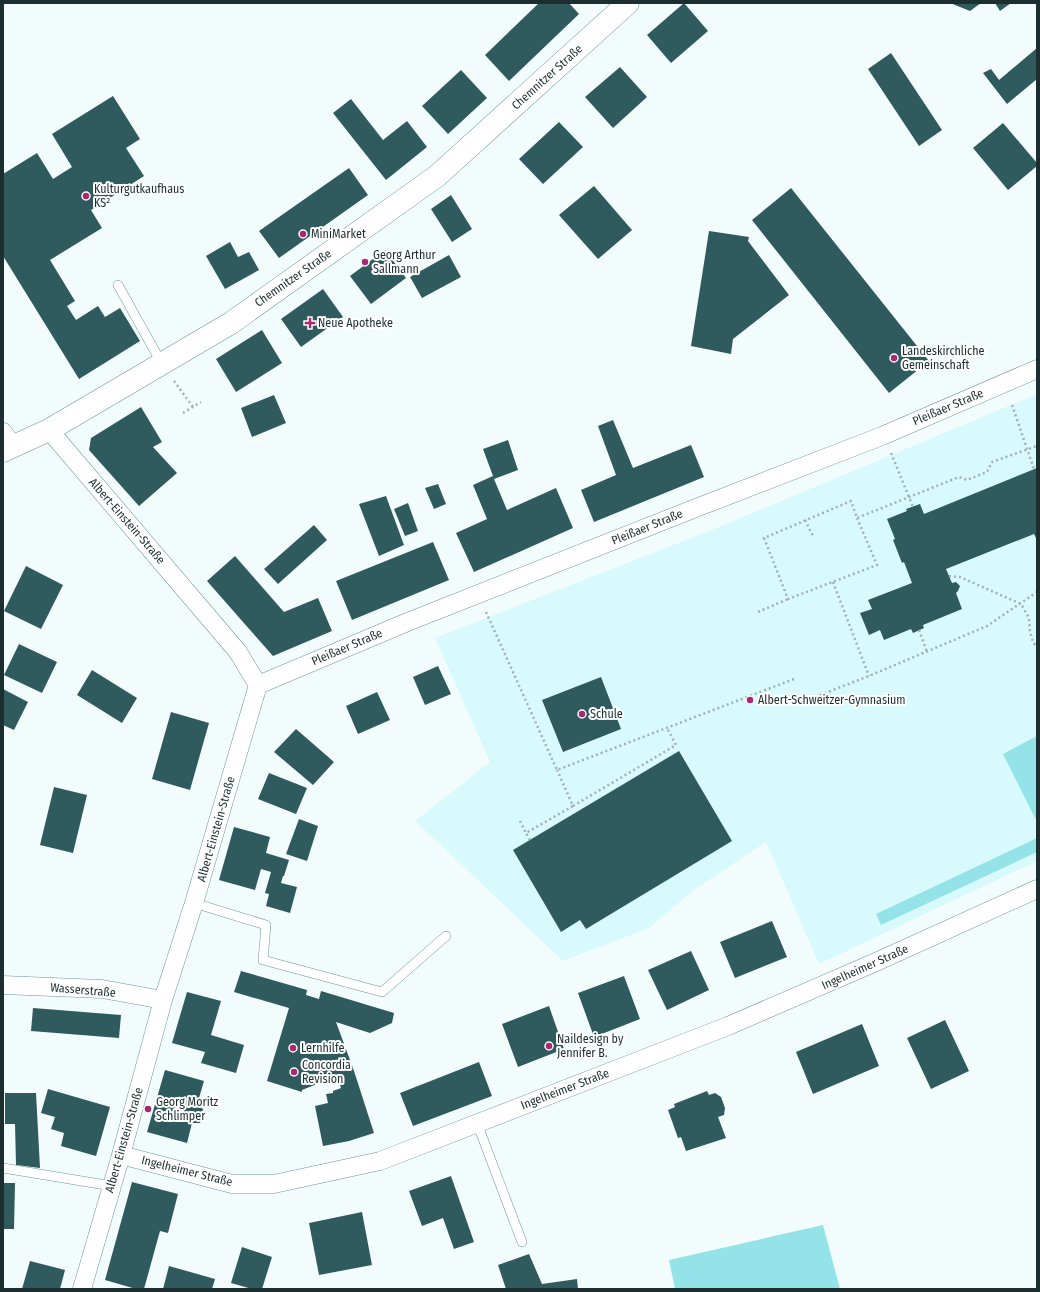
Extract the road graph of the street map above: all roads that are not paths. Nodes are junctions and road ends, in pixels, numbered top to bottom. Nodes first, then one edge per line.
1 (628, 3) edge
2 (118, 285) dead end
3 (162, 364) junction
4 (1037, 369) edge
5 (49, 430) junction
6 (7, 443) edge
7 (258, 685) junction
8 (1037, 889) edge
9 (194, 903) junction
10 (446, 936) dead end
11 (3, 985) edge
12 (163, 1000) junction
13 (477, 1123) junction
14 (121, 1154) junction
15 (3, 1168) edge
16 (112, 1186) junction
17 (522, 1242) dead end
18 (82, 1289) edge

1 - 3 street, Chemnitzer Straße
2 - 3 lane
3 - 5 street, Chemnitzer Straße
4 - 7 street, Pleißaer Straße
5 - 6 street, Chemnitzer Straße
5 - 7 street, Albert-Einstein-Straße
7 - 9 street, Albert-Einstein-Straße
8 - 13 street, Ingelheimer Straße
9 - 10 lane
9 - 12 street, Albert-Einstein-Straße
11 - 12 street, Wasserstraße
12 - 14 street, Albert-Einstein-Straße
13 - 14 street, Ingelheimer Straße
13 - 17 lane
14 - 16 street, Albert-Einstein-Straße
15 - 16 lane
16 - 18 street, Albert-Einstein-Straße

